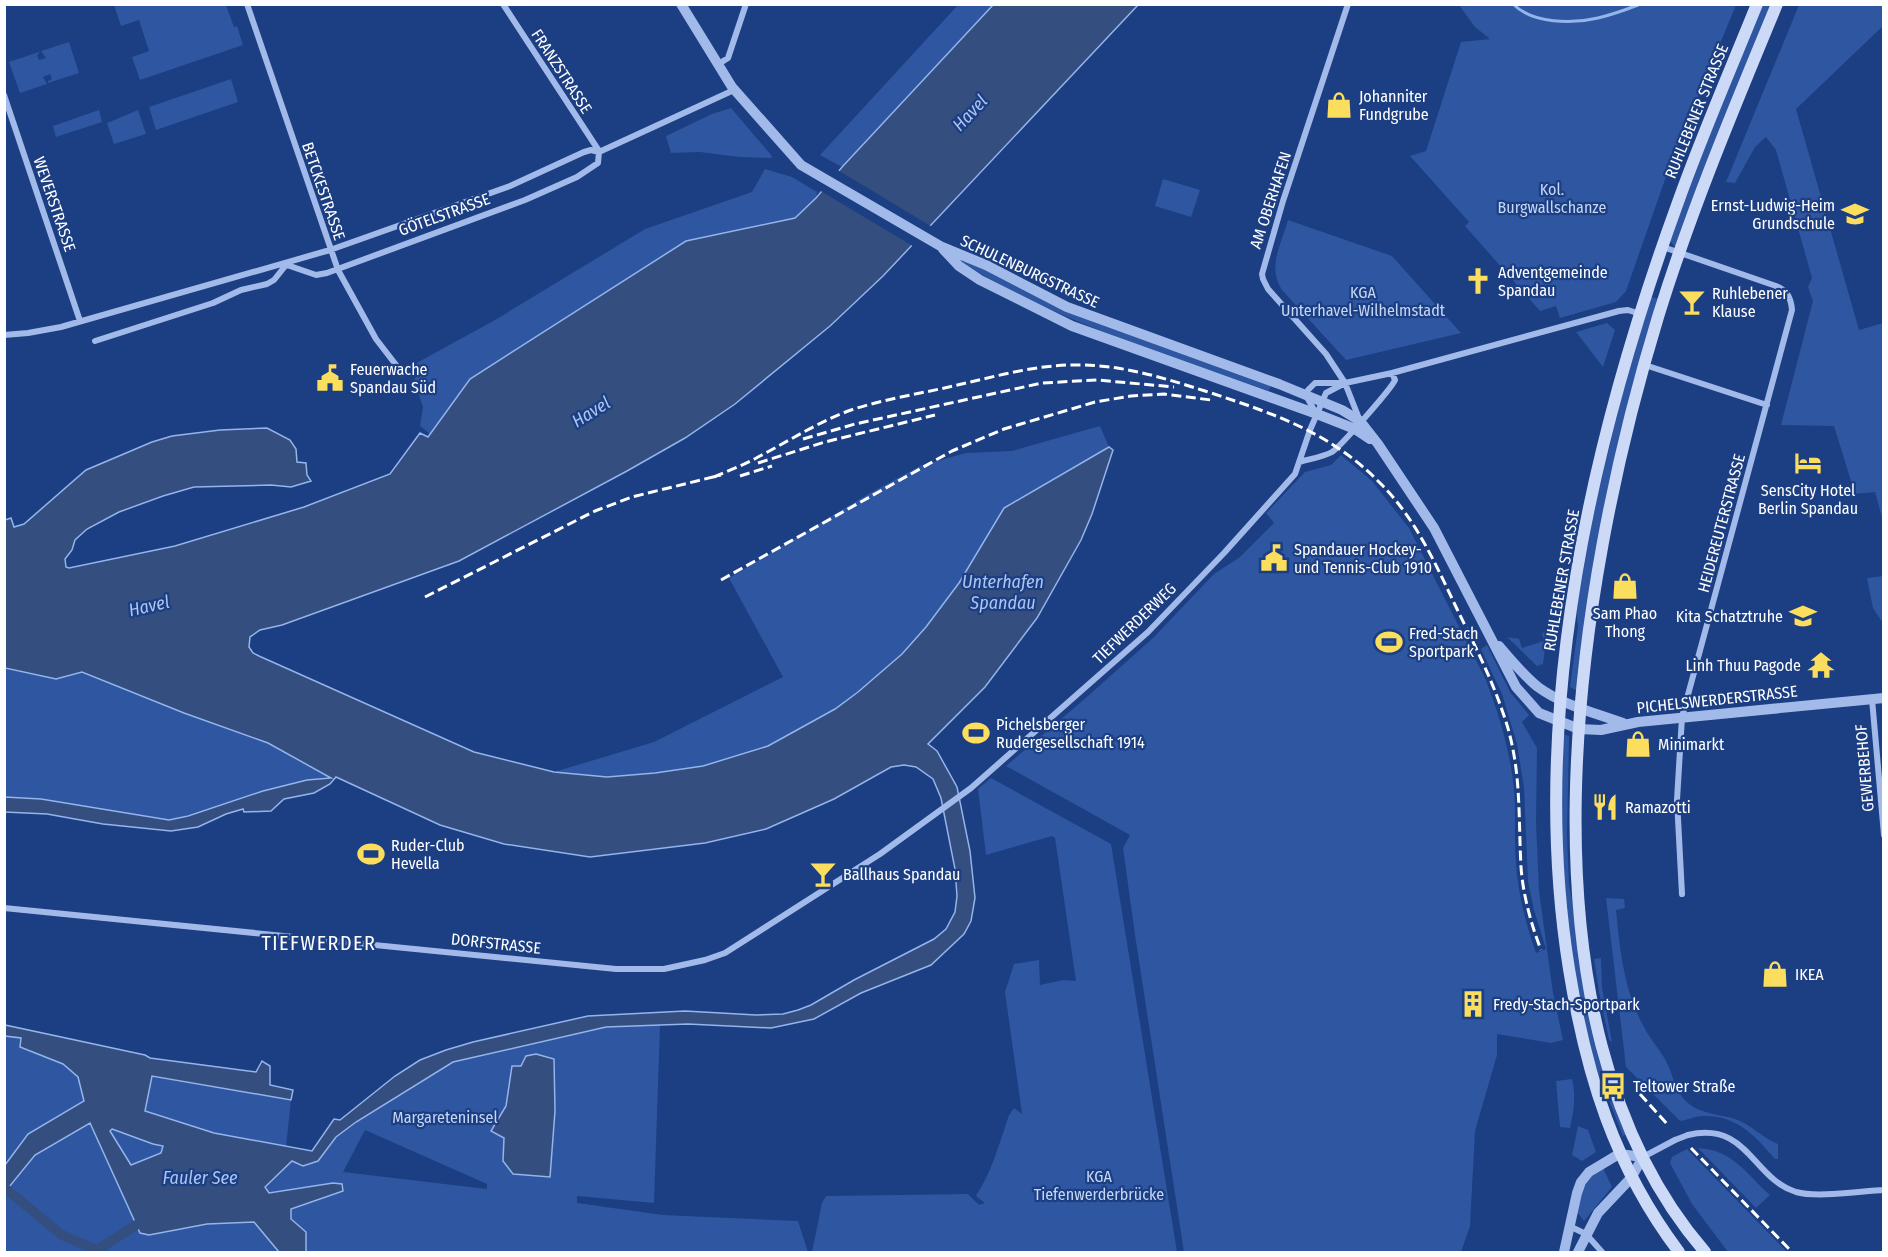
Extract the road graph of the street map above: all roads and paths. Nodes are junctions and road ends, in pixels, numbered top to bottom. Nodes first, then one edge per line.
1 (247, 4) edge
2 (503, 4) edge
3 (681, 4) edge
4 (746, 4) edge
5 (1348, 4) edge
6 (1757, 4) edge
7 (1777, 4) edge
8 (717, 65) junction
9 (734, 90) junction
10 (4, 95) edge
11 (599, 152) junction
12 (942, 247) junction
13 (1662, 247) junction
14 (330, 250) junction
15 (1679, 253) junction
16 (286, 264) junction
17 (338, 270) junction
18 (1640, 314) junction
19 (80, 321) junction
20 (4, 335) edge
21 (95, 341) dead end
22 (1645, 365) junction
23 (1392, 373) junction
24 (403, 374) dead end
25 (1345, 383) junction
26 (1306, 395) junction
27 (1323, 401) junction
28 (1767, 405) junction
29 (1317, 414) junction
30 (1358, 425) junction
31 (1299, 462) junction
32 (1491, 637) junction
33 (1559, 699) junction
34 (1878, 699) edge
35 (1581, 709) junction
36 (1682, 717) junction
37 (1557, 722) junction
38 (1625, 723) junction
39 (1579, 729) junction
40 (942, 810) joint
41 (1884, 835) edge
42 (1682, 894) dead end
43 (4, 908) edge
44 (1620, 1154) junction
45 (1643, 1157) junction
46 (1631, 1178) junction
47 (1884, 1190) edge
48 (1569, 1226) junction
49 (1586, 1234) junction
50 (1564, 1252) edge
51 (1578, 1252) edge
52 (1602, 1252) edge
53 (1679, 1252) edge
54 (1705, 1252) edge

1 - 14 street, BETCKESTRASSE
2 - 11 street, FRANZSTRASSE
3 - 8 street
4 - 8 street
5 - 25 street, AM OBERHAFEN
6 - 13 main road, RUHLEBENER STRASSE
7 - 15 main road, RUHLEBENER STRASSE
8 - 9 street
9 - 11 street, GÖTELSTRASSE
9 - 12 street
10 - 19 street, WEVERSTRASSE
11 - 14 street, GÖTELSTRASSE
11 - 17 street, GÖTELSTRASSE
12 - 26 street, SCHULENBURGSTRASSE
12 - 29 street, SCHULENBURGSTRASSE
13 - 15 street, HEIDEREUTERSTRASSE
13 - 18 main road, RUHLEBENER STRASSE
14 - 16 street, GÖTELSTRASSE
14 - 17 street, BETCKESTRASSE
15 - 22 main road, RUHLEBENER STRASSE
15 - 28 street, HEIDEREUTERSTRASSE
16 - 17 street, GÖTELSTRASSE
16 - 19 street, GÖTELSTRASSE
16 - 21 street
17 - 24 street, BETCKESTRASSE
18 - 23 street, TIEFWERDERWEG
18 - 33 main road, RUHLEBENER STRASSE
19 - 20 street, GÖTELSTRASSE
22 - 28 street
22 - 35 main road, RUHLEBENER STRASSE
23 - 25 street, TIEFWERDERWEG
23 - 30 street
25 - 26 street, TIEFWERDERWEG
25 - 27 street, TIEFWERDERWEG
25 - 30 street
26 - 27 street, SCHULENBURGSTRASSE
26 - 29 street
27 - 29 street, TIEFWERDERWEG
27 - 30 street, SCHULENBURGSTRASSE
28 - 36 street, HEIDEREUTERSTRASSE
29 - 30 street, SCHULENBURGSTRASSE
29 - 31 street, TIEFWERDERWEG
30 - 31 street
30 - 32 street, SCHULENBURGSTRASSE
31 - 40 street, TIEFWERDERWEG
32 - 33 street, SCHULENBURGSTRASSE
32 - 37 street, SCHULENBURGSTRASSE
33 - 35 street, SCHULENBURGSTRASSE
33 - 37 main road, RUHLEBENER STRASSE
34 - 36 street, PICHELSWERDERSTRASSE
34 - 41 street, GEWERBEHOF
35 - 38 street, PICHELSWERDERSTRASSE
35 - 39 main road, RUHLEBENER STRASSE
36 - 38 street, PICHELSWERDERSTRASSE
36 - 42 street, HEIDEREUTERSTRASSE
37 - 39 street, PICHELSWERDERSTRASSE
37 - 44 main road, RUHLEBENER STRASSE
38 - 39 street, PICHELSWERDERSTRASSE
39 - 45 main road, RUHLEBENER STRASSE
40 - 43 street, DORFSTRASSE
44 - 45 street
44 - 46 main road, RUHLEBENER STRASSE
44 - 48 street
45 - 46 street
45 - 47 street, bridge
45 - 54 main road, RUHLEBENER STRASSE
46 - 49 street
46 - 53 main road, RUHLEBENER STRASSE
48 - 49 street
48 - 50 street
49 - 51 street
49 - 52 street

